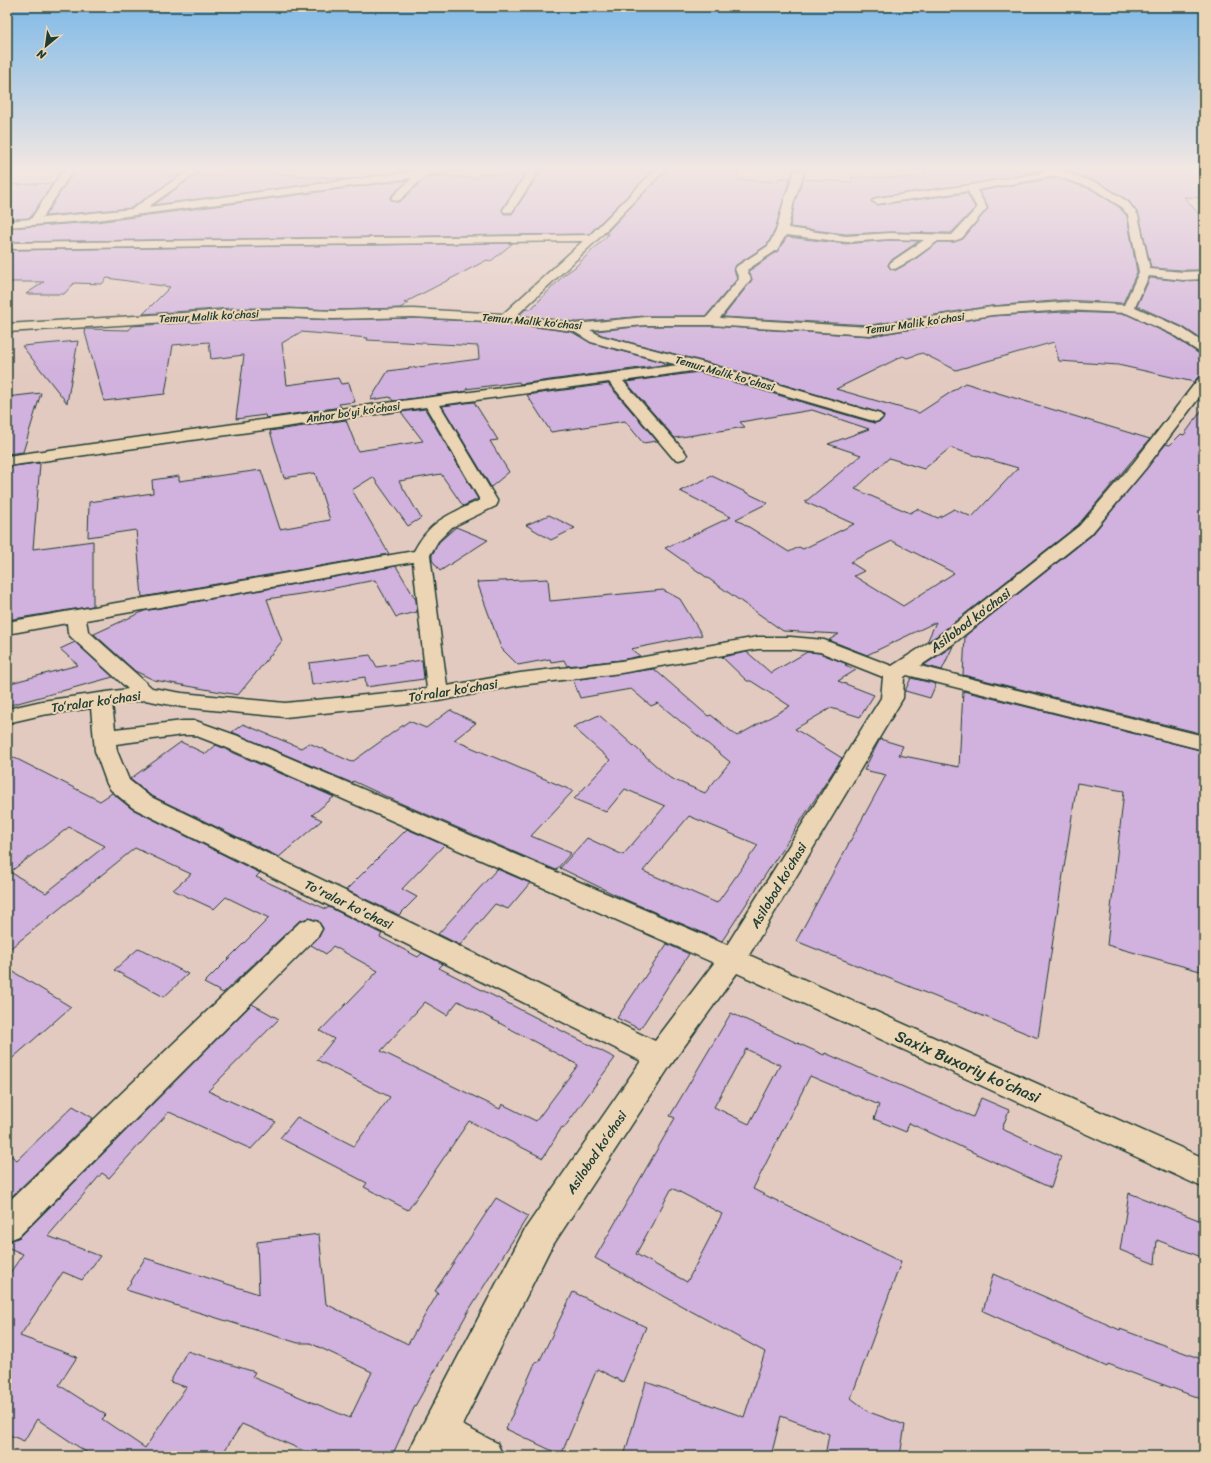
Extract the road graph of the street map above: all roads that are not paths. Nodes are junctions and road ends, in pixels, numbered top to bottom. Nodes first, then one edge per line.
1 (501, 238) edge
2 (593, 238) edge
3 (778, 238) edge
4 (840, 238) edge
5 (857, 238) edge
6 (934, 238) edge
7 (1138, 238) edge
8 (7, 246) edge
9 (895, 265) dead end
10 (1145, 272) junction
11 (1204, 275) edge
12 (1128, 310) junction
13 (506, 318) junction
14 (711, 322) junction
15 (7, 328) edge
16 (576, 328) junction
17 (1204, 349) edge
18 (700, 366) junction
19 (613, 378) junction
20 (1204, 381) edge
21 (431, 402) junction
22 (875, 417) dead end
23 (679, 455) dead end
24 (7, 461) edge
25 (421, 555) junction
26 (76, 616) junction
27 (7, 628) edge
28 (899, 671) junction
29 (145, 693) junction
30 (438, 694) junction
31 (101, 700) junction
32 (7, 716) edge
33 (104, 738) junction
34 (1200, 742) dead end
35 (309, 929) dead end
36 (732, 959) junction
37 (660, 1057) junction
38 (1204, 1173) edge
39 (7, 1225) edge
40 (432, 1445) edge
41 (484, 1456) edge

1 - 8 street
2 - 13 street
3 - 14 street
4 - 5 street
6 - 9 street
7 - 10 street
10 - 11 street
10 - 12 street
12 - 14 street, Temur Malik koʻchasi
12 - 17 street
13 - 15 street, Temur Malik koʻchasi
13 - 16 street, Temur Malik koʻchasi
14 - 16 street, Temur Malik koʻchasi
16 - 18 street, Temur Malik ko'chasi
18 - 19 street, Anhor boʻyi koʻchasi
18 - 22 street, Temur Malik ko'chasi
19 - 21 street, Anhor boʻyi koʻchasi
19 - 23 street
20 - 28 street, Asilobod koʻchasi
21 - 24 street, Anhor boʻyi koʻchasi
21 - 25 street
25 - 26 street
25 - 30 street
26 - 27 street
26 - 29 street
28 - 30 street, Toʻralar koʻchasi
28 - 34 street, Toʻralar koʻchasi
28 - 36 street, Asilobod koʻchasi
29 - 30 street, Toʻralar koʻchasi
29 - 31 street, Toʻralar koʻchasi
31 - 32 street, Toʻralar koʻchasi
31 - 33 street, To'ralar ko'chasi
33 - 36 street, Saxix Buxoriy ko‘chasi
33 - 37 street, To'ralar ko'chasi
35 - 39 street
36 - 37 street, Asilobod koʻchasi
36 - 38 street, Saxix Buxoriy ko‘chasi
37 - 40 street, Asilobod koʻchasi
40 - 41 street

